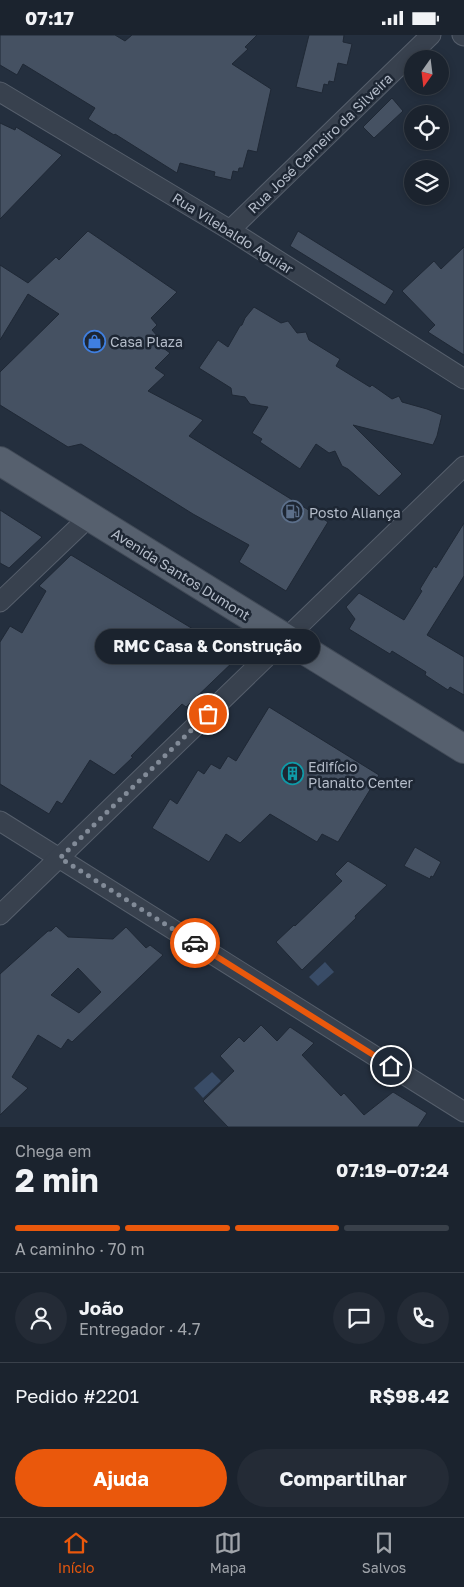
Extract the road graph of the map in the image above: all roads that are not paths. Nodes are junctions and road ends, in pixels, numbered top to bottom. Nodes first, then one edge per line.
1 (431, 35) edge
2 (0, 92) edge
3 (230, 230) junction
4 (464, 379) edge
5 (0, 461) edge
6 (464, 466) edge
7 (89, 517) junction
8 (0, 602) edge
9 (285, 638) junction
10 (464, 749) edge
11 (0, 821) edge
12 (60, 858) junction
13 (0, 915) edge
14 (464, 1112) edge

1 - 3 street, Rua José Carneiro da Silveira
2 - 3 street, Rua Vilebaldo Aguiar
3 - 4 street, Rua Vilebaldo Aguiar
5 - 7 main road, Avenida Santos Dumont
6 - 9 street
7 - 8 street
7 - 9 main road, Avenida Santos Dumont
9 - 10 main road, Avenida Santos Dumont
9 - 12 street
11 - 12 street
12 - 13 street
12 - 14 street

